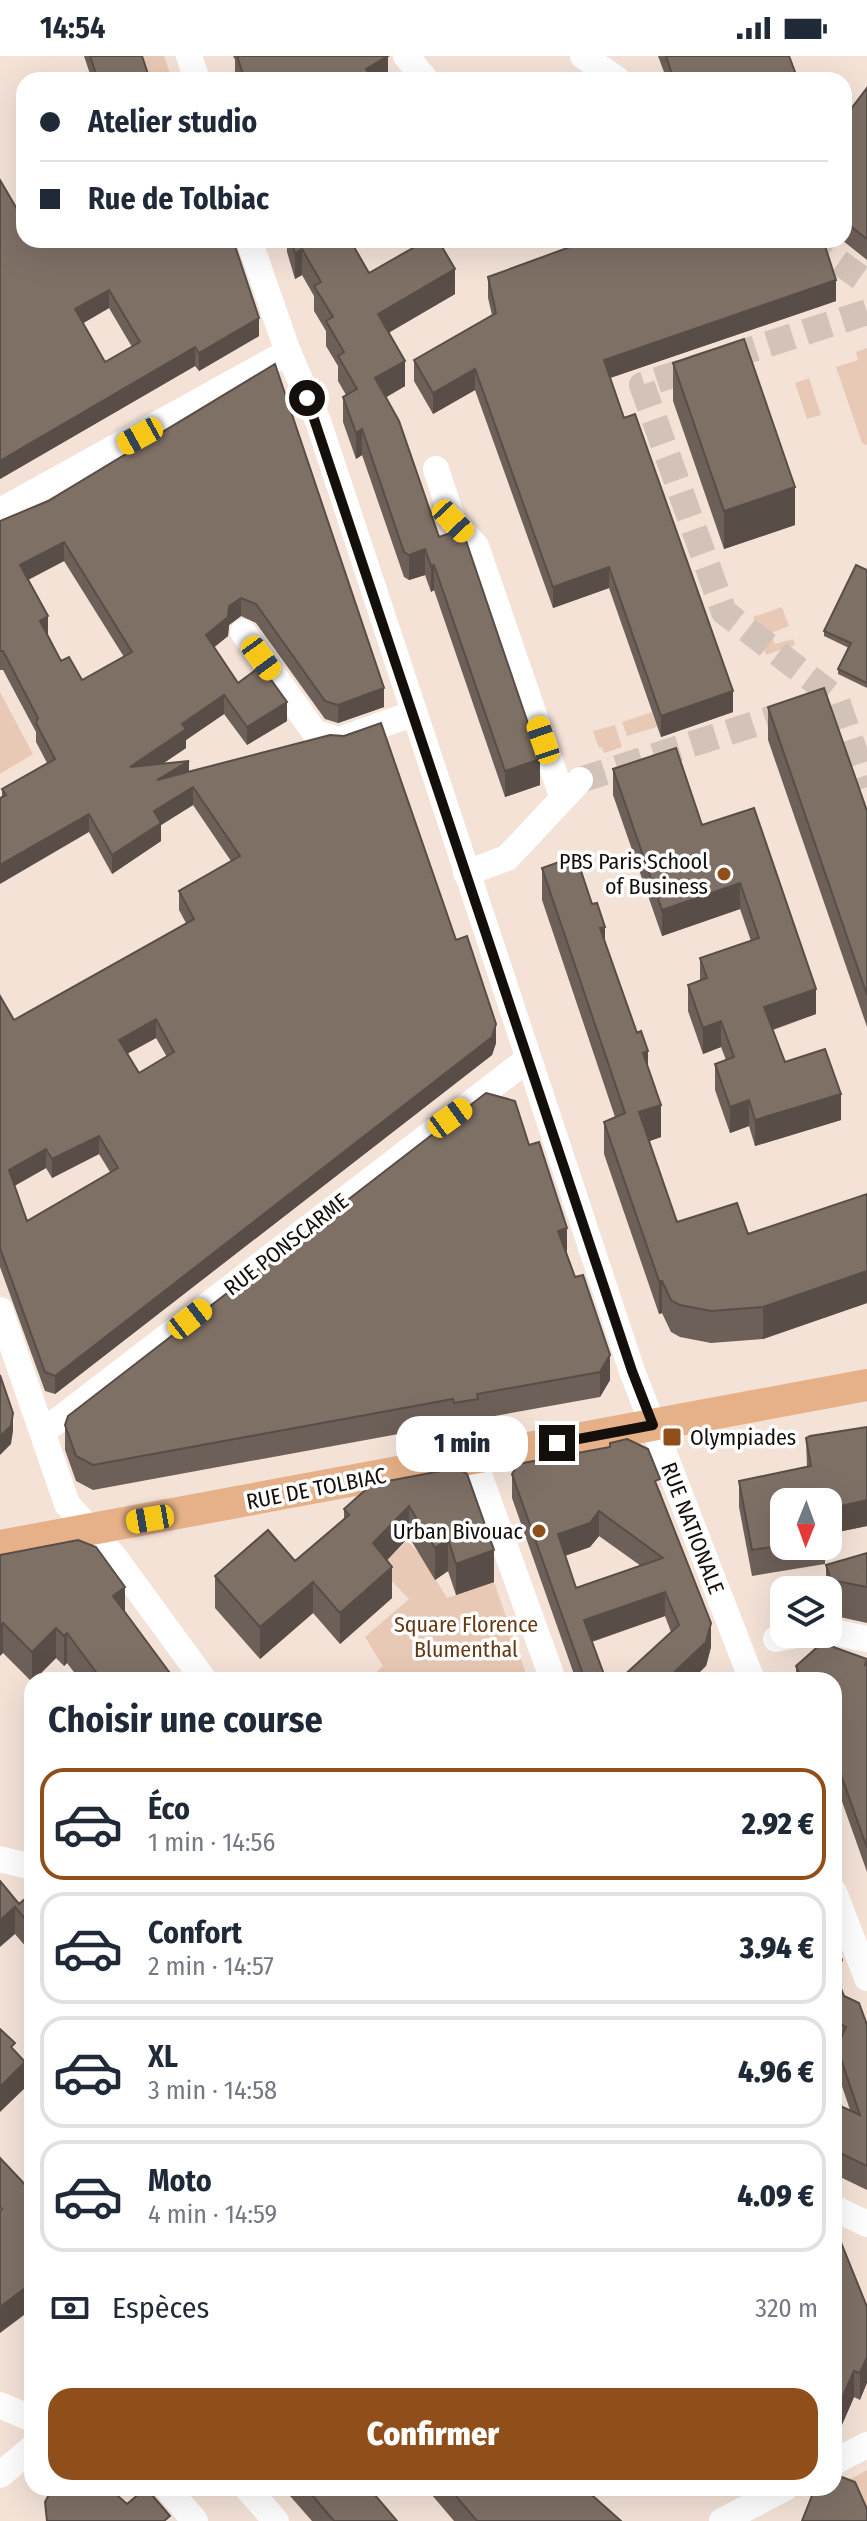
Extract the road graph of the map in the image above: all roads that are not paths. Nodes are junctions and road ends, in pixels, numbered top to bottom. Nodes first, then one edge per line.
1 (406, 56) edge
2 (583, 56) edge
3 (419, 72) edge
4 (606, 72) edge
5 (252, 248) edge
6 (288, 352) junction
7 (436, 469) dead end
8 (0, 511) edge
9 (243, 632) dead end
10 (412, 714) junction
11 (466, 873) junction
12 (528, 1059) junction
13 (0, 1310) edge
14 (867, 1385) edge
15 (653, 1425) junction
16 (44, 1431) junction
17 (473, 1458) junction
18 (91, 1529) junction
19 (0, 1546) edge
20 (842, 1634) edge
21 (867, 1639) edge
22 (198, 1672) edge
23 (550, 1672) edge
24 (742, 1672) edge
25 (0, 1859) edge
26 (24, 1865) edge
27 (842, 1926) edge
28 (867, 1978) edge
29 (842, 2212) edge
30 (867, 2224) edge
31 (0, 2405) edge
32 (24, 2417) edge
33 (24, 2422) edge
34 (0, 2427) edge
35 (867, 2445) edge
36 (24, 2455) edge
37 (842, 2458) edge
38 (0, 2475) edge
39 (174, 2496) edge
40 (254, 2496) edge
41 (770, 2496) edge
42 (195, 2521) edge
43 (276, 2521) edge
44 (722, 2521) edge

1 - 3 street
2 - 4 street
5 - 6 street, RUE NATIONALE
6 - 8 street
6 - 10 street, RUE NATIONALE
7 - 11 street
9 - 10 street
10 - 11 street, RUE NATIONALE
11 - 12 street, RUE NATIONALE
12 - 15 street, RUE NATIONALE
12 - 16 street, RUE PONSCARME
13 - 16 street
14 - 15 main road, RUE DE TOLBIAC
15 - 17 main road, RUE DE TOLBIAC
15 - 24 street, RUE NATIONALE
16 - 18 street
17 - 18 main road, RUE DE TOLBIAC
17 - 23 street
18 - 19 main road, RUE DE TOLBIAC
18 - 22 street
20 - 21 street
25 - 26 street
27 - 28 street
29 - 30 street
31 - 32 street
33 - 34 street
35 - 37 street
36 - 38 street
39 - 42 street
40 - 43 street
41 - 44 street

